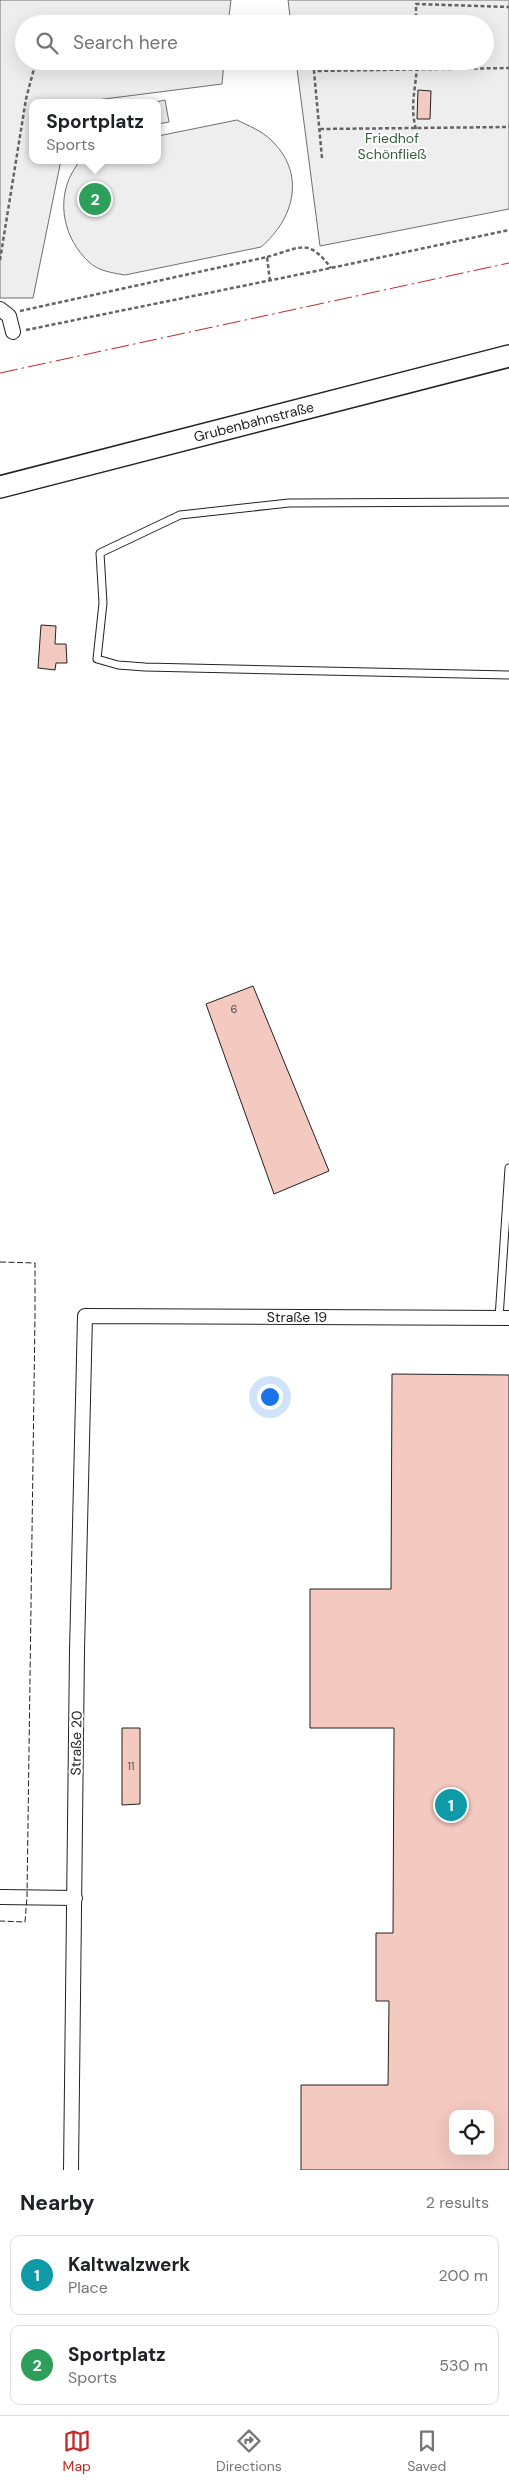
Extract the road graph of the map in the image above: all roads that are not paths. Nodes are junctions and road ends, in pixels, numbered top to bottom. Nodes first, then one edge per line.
1 (5, 313) edge
2 (13, 332) road end
3 (509, 356) edge
4 (0, 487) edge
5 (509, 502) edge
6 (509, 675) edge
7 (509, 1168) edge
8 (85, 1316) joint
9 (504, 1318) edge
10 (0, 1897) edge
11 (75, 1898) junction
12 (71, 2170) edge

1 - 2 street
3 - 4 main road, Grubenbahnstraße
5 - 6 lane
7 - 9 lane
8 - 9 street, Straße 19
8 - 11 street, Straße 20
10 - 11 street
11 - 12 street, Straße 20

